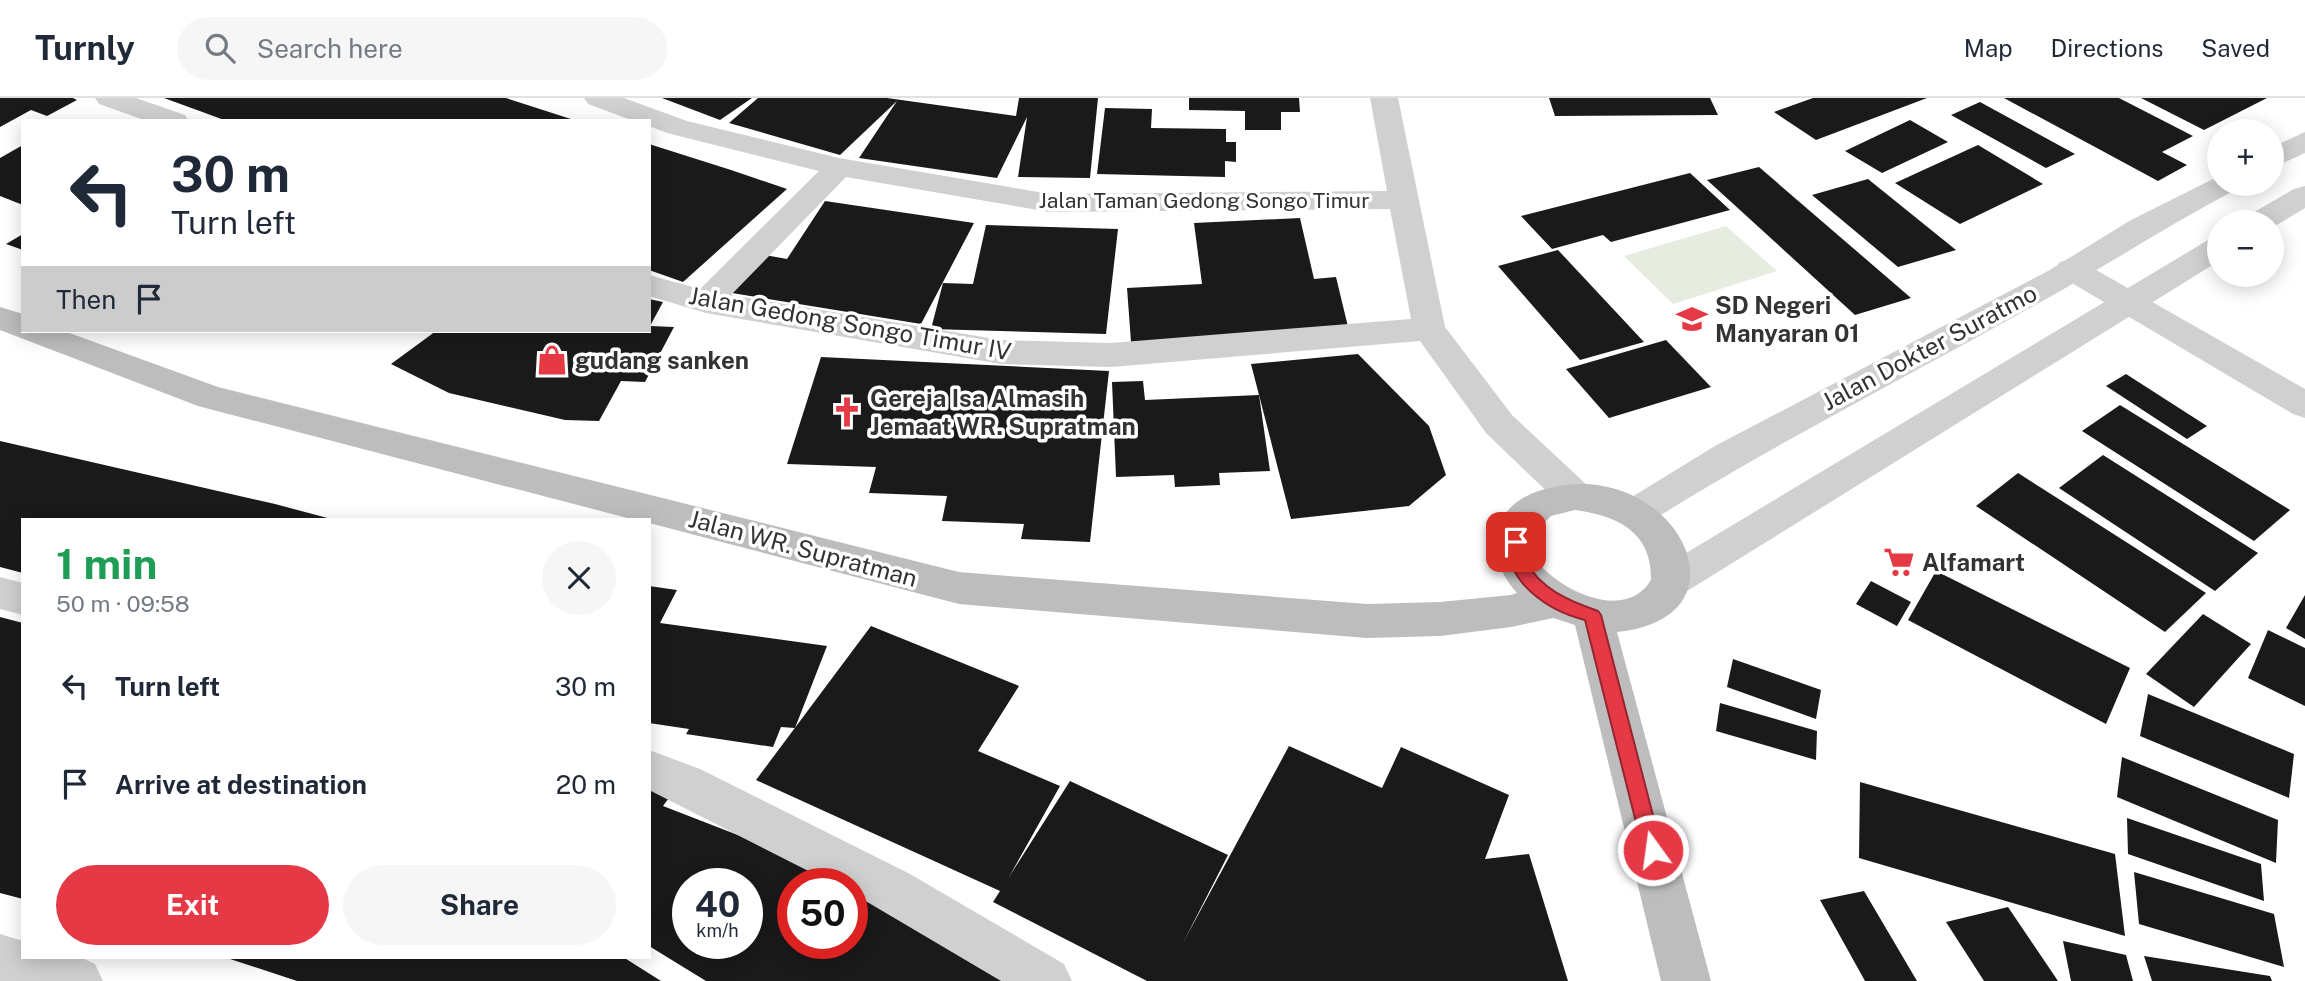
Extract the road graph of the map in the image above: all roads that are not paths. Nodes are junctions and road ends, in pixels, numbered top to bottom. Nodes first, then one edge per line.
1 (109, 98) edge
2 (598, 98) edge
3 (1384, 98) edge
4 (169, 119) edge
5 (2305, 141) edge
6 (2284, 152) edge
7 (839, 167) junction
8 (2207, 193) edge
9 (2305, 195) edge
10 (1403, 200) junction
11 (2280, 210) edge
12 (2207, 254) edge
13 (2071, 269) junction
14 (651, 286) edge
15 (706, 302) junction
16 (2130, 302) junction
17 (0, 318) edge
18 (21, 326) edge
19 (1429, 329) junction
20 (36, 333) edge
21 (2305, 405) edge
22 (1575, 496) junction
23 (1635, 513) junction
24 (1670, 582) junction
25 (0, 593) edge
26 (21, 598) edge
27 (1574, 608) junction
28 (651, 771) edge
29 (0, 958) edge
30 (78, 981) edge
31 (1047, 981) edge
32 (1686, 981) edge

1 - 4 street
2 - 7 street, Jalan Taman Gedong Songo Timur
3 - 10 street
5 - 6 street
7 - 10 street, Jalan Taman Gedong Songo Timur
7 - 15 street
8 - 13 street, Jalan Dokter Suratmo
9 - 11 street
10 - 19 street
12 - 16 street
13 - 16 street
13 - 23 street, Jalan Dokter Suratmo
14 - 15 street, Jalan Gedong Songo Timur IV
15 - 19 street, Jalan Gedong Songo Timur IV
16 - 21 street
16 - 24 street
17 - 18 main road
19 - 22 street
20 - 27 main road, Jalan WR. Supratman
22 - 23 main road
22 - 27 main road
23 - 24 main road
24 - 27 main road
25 - 26 street
27 - 32 main road
28 - 31 street
29 - 30 street

